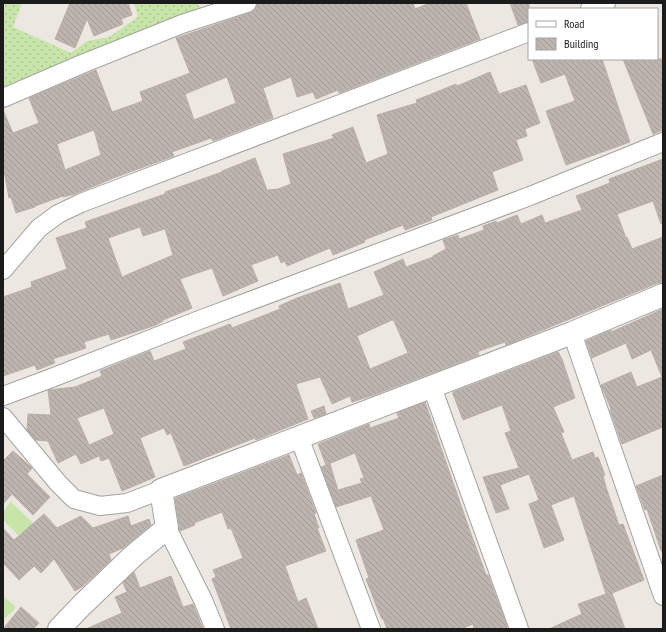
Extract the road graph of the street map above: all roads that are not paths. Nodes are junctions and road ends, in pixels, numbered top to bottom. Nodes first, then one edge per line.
1 (247, 3) edge
2 (606, 3) edge
3 (593, 8) edge
4 (528, 32) edge
5 (3, 98) edge
6 (663, 142) edge
7 (3, 270) edge
8 (663, 295) edge
9 (572, 333) junction
10 (432, 387) junction
11 (3, 396) edge
12 (3, 417) edge
13 (300, 437) junction
14 (161, 490) junction
15 (167, 528) junction
16 (663, 596) edge
17 (59, 629) edge
18 (215, 629) edge
19 (371, 629) edge
20 (519, 629) edge

1 - 5 street
2 - 3 street
4 - 7 street
6 - 11 street
8 - 9 street
9 - 10 street
9 - 16 street
10 - 13 street
10 - 20 street
12 - 14 street
13 - 14 street
13 - 19 street
14 - 15 street
15 - 17 street
15 - 18 street

